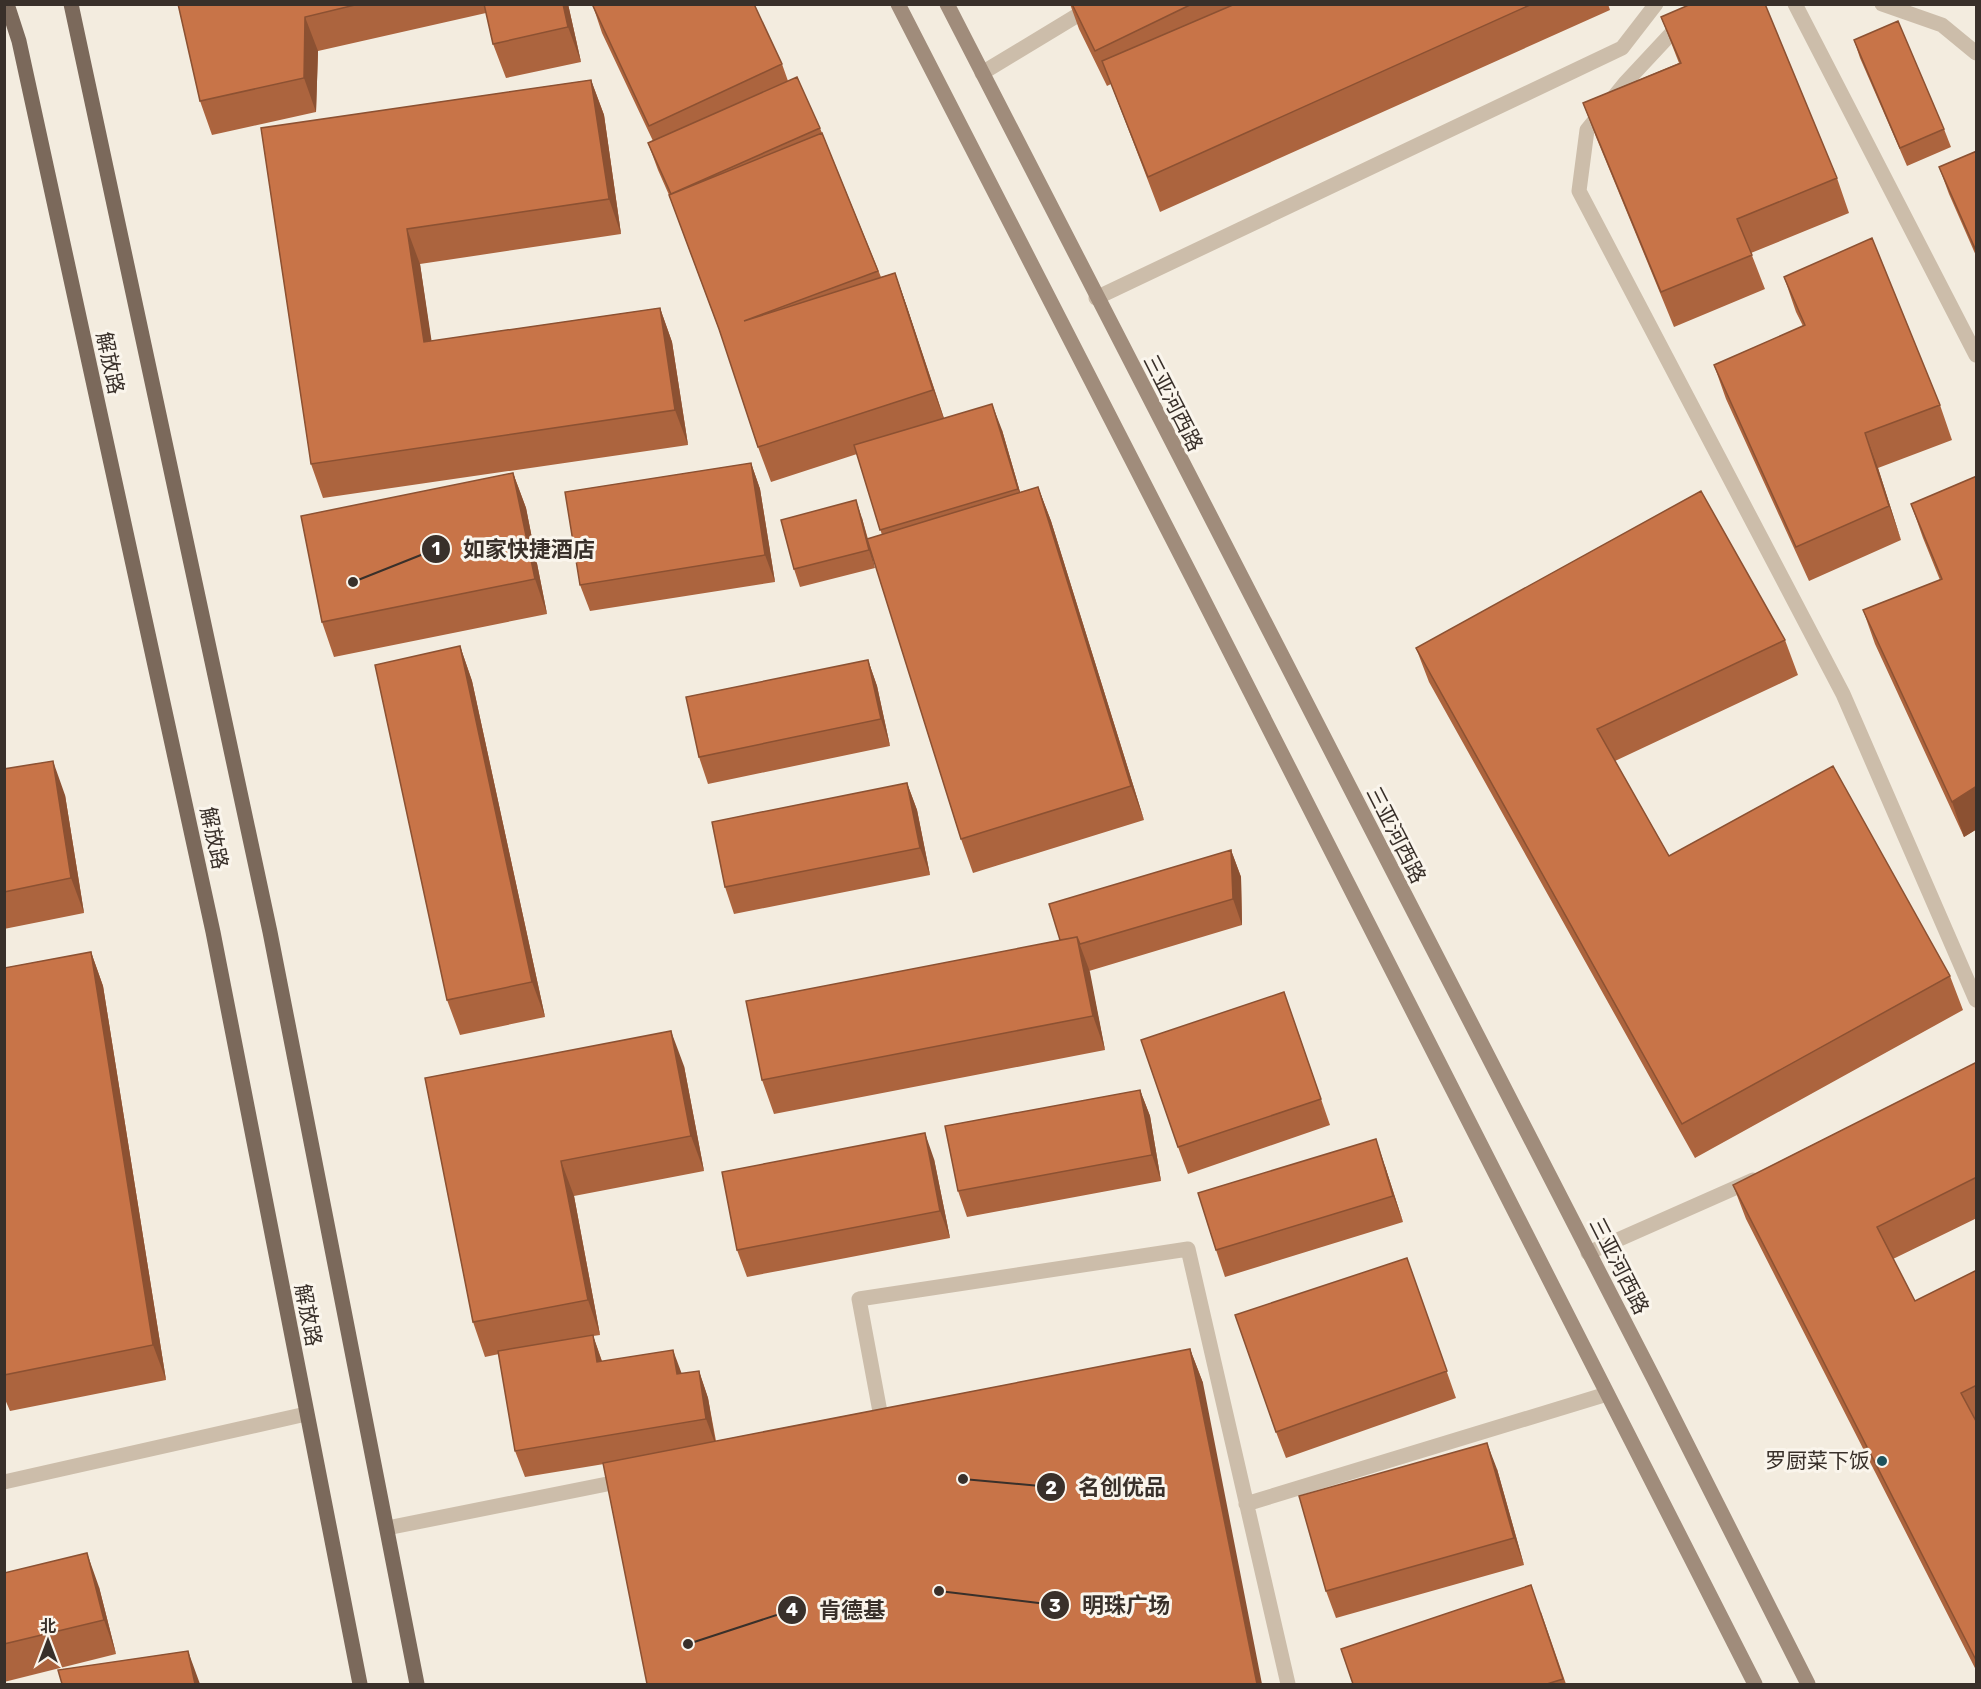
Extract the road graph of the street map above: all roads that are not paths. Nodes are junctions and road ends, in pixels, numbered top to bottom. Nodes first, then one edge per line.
1 (7, 4) edge
2 (71, 4) edge
3 (898, 4) edge
4 (947, 4) edge
5 (1096, 4) edge
6 (1656, 4) edge
7 (1795, 4) edge
8 (1882, 4) edge
9 (1693, 10) edge
10 (1977, 53) edge
11 (981, 73) junction
12 (1096, 298) junction
13 (1977, 356) edge
14 (1977, 1000) edge
15 (1772, 1172) edge
16 (1588, 1253) junction
17 (1607, 1394) junction
18 (306, 1414) junction
19 (872, 1430) edge
20 (641, 1477) edge
21 (4, 1482) edge
22 (1246, 1504) junction
23 (387, 1528) junction
24 (360, 1684) edge
25 (417, 1684) edge
26 (1288, 1684) edge
27 (1755, 1684) edge
28 (1808, 1684) edge

1 - 18 main road, 解放路
2 - 23 main road, 解放路
3 - 17 main road
4 - 11 main road, 三亚河西路
5 - 11 street
6 - 12 street
7 - 13 street
8 - 10 street
9 - 14 street
11 - 12 main road, 三亚河西路
12 - 16 main road, 三亚河西路
15 - 16 street
16 - 28 main road, 三亚河西路
17 - 22 street
17 - 27 main road
18 - 21 street
18 - 24 main road, 解放路
19 - 22 street
20 - 23 street
22 - 26 street
23 - 25 main road, 解放路

